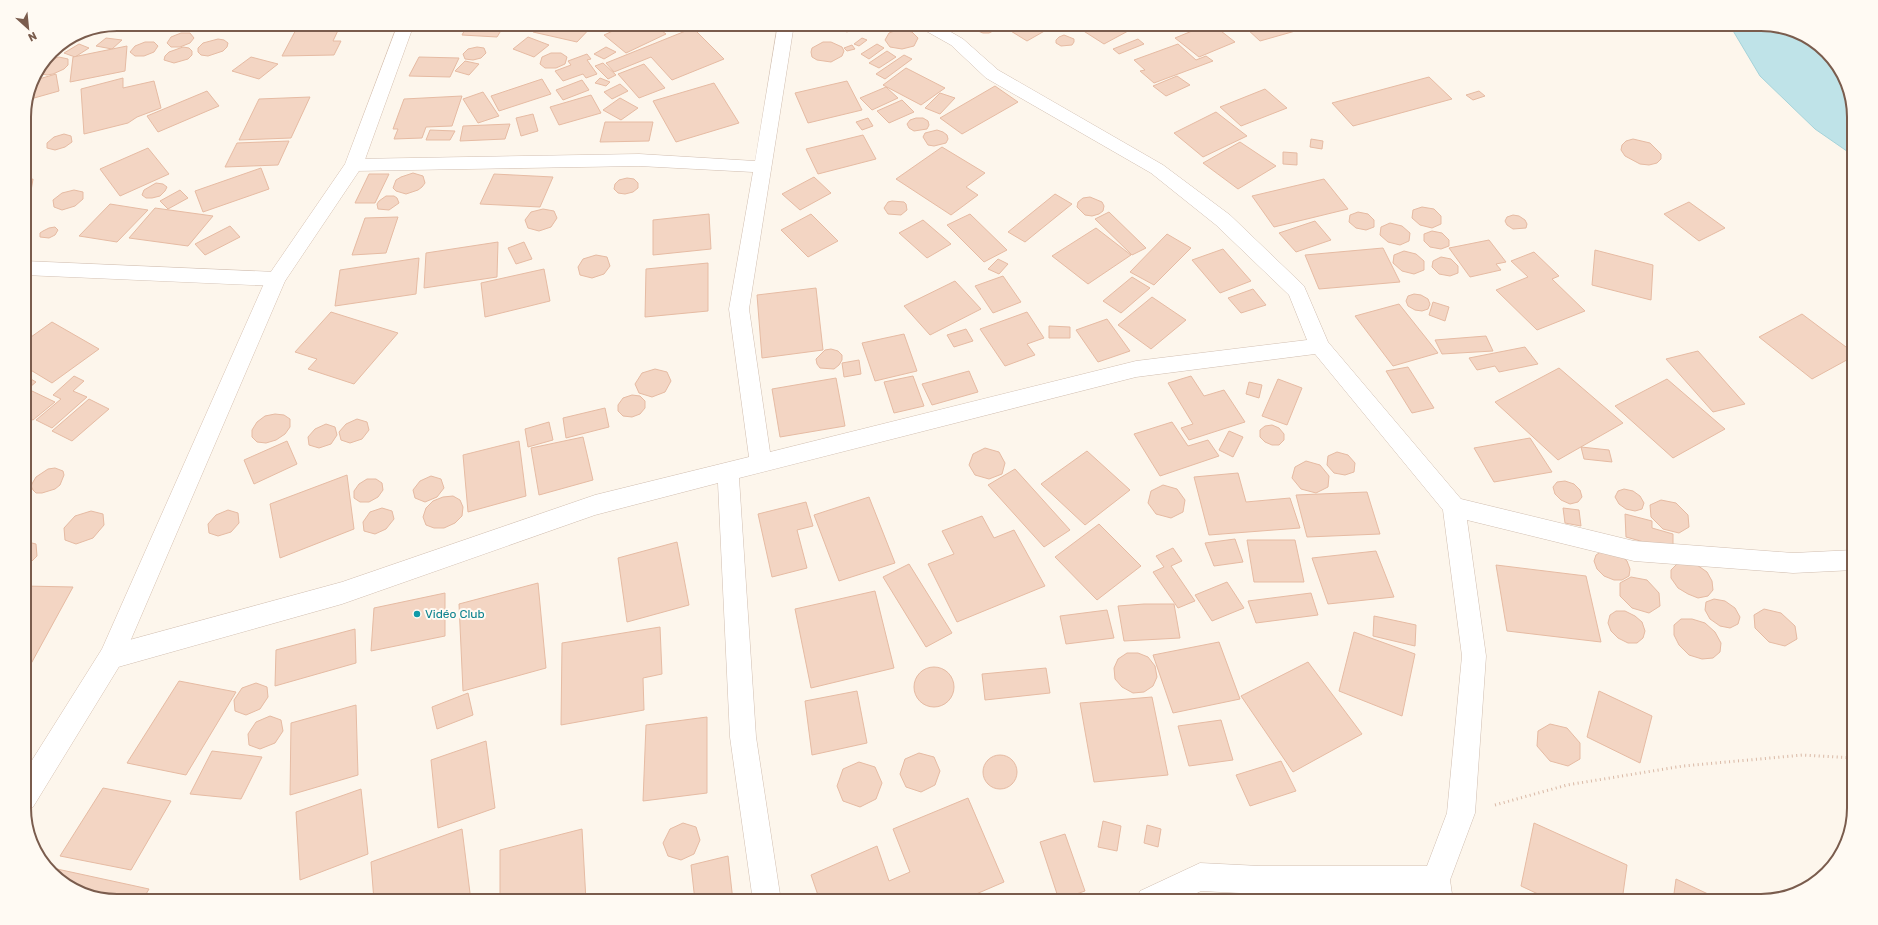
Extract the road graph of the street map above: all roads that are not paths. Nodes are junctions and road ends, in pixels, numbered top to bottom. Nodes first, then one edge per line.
1 (403, 31) edge
2 (785, 31) edge
3 (937, 31) edge
4 (354, 165) junction
5 (763, 167) junction
6 (31, 268) edge
7 (276, 279) junction
8 (1320, 346) junction
9 (761, 463) junction
10 (728, 472) junction
11 (1454, 507) junction
12 (1847, 560) edge
13 (111, 657) junction
14 (31, 787) edge
15 (1438, 890) edge
16 (766, 894) edge
17 (1165, 894) edge

1 - 4 street
2 - 5 street
3 - 8 street
4 - 5 street
4 - 7 street
5 - 9 street
6 - 7 street
7 - 13 street
8 - 9 street
8 - 11 street
9 - 10 street
10 - 13 street
10 - 16 street
11 - 12 street
11 - 15 street
13 - 14 street
15 - 17 street

